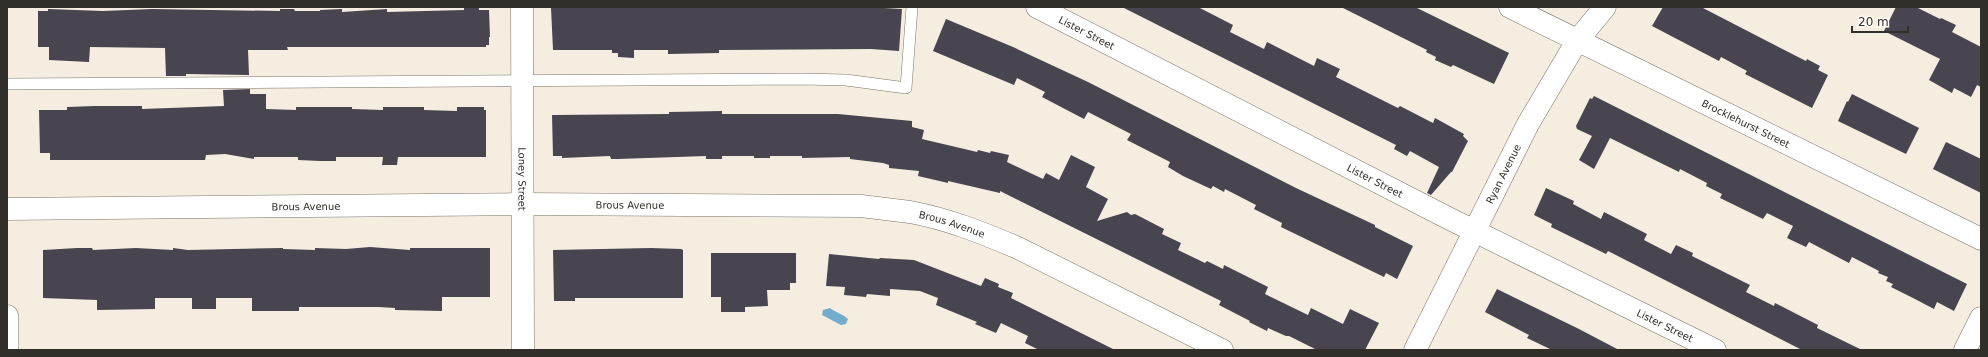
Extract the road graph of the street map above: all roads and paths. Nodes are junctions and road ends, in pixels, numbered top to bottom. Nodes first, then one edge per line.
1 (522, 7) edge
2 (912, 7) edge
3 (1037, 7) edge
4 (1510, 7) edge
5 (1605, 7) edge
6 (1577, 41) junction
7 (522, 80) junction
8 (7, 84) edge
9 (523, 204) junction
10 (7, 209) edge
11 (1475, 231) junction
12 (1981, 240) edge
13 (7, 316) edge
14 (1981, 318) edge
15 (7, 350) edge
16 (523, 350) edge
17 (1222, 350) edge
18 (1415, 350) edge
19 (1715, 350) edge
20 (1965, 350) edge

1 - 7 street, Loney Street
2 - 7 lane
3 - 11 street, Lister Street
4 - 6 street, Brocklehurst Street
5 - 6 street, Ryan Avenue
6 - 11 street, Ryan Avenue
6 - 12 street, Brocklehurst Street
7 - 8 lane
7 - 9 street, Loney Street
9 - 10 street, Brous Avenue
9 - 16 street, Loney Street
9 - 17 street, Brous Avenue
11 - 18 street, Ryan Avenue
11 - 19 street, Lister Street
13 - 15 street
14 - 20 street

